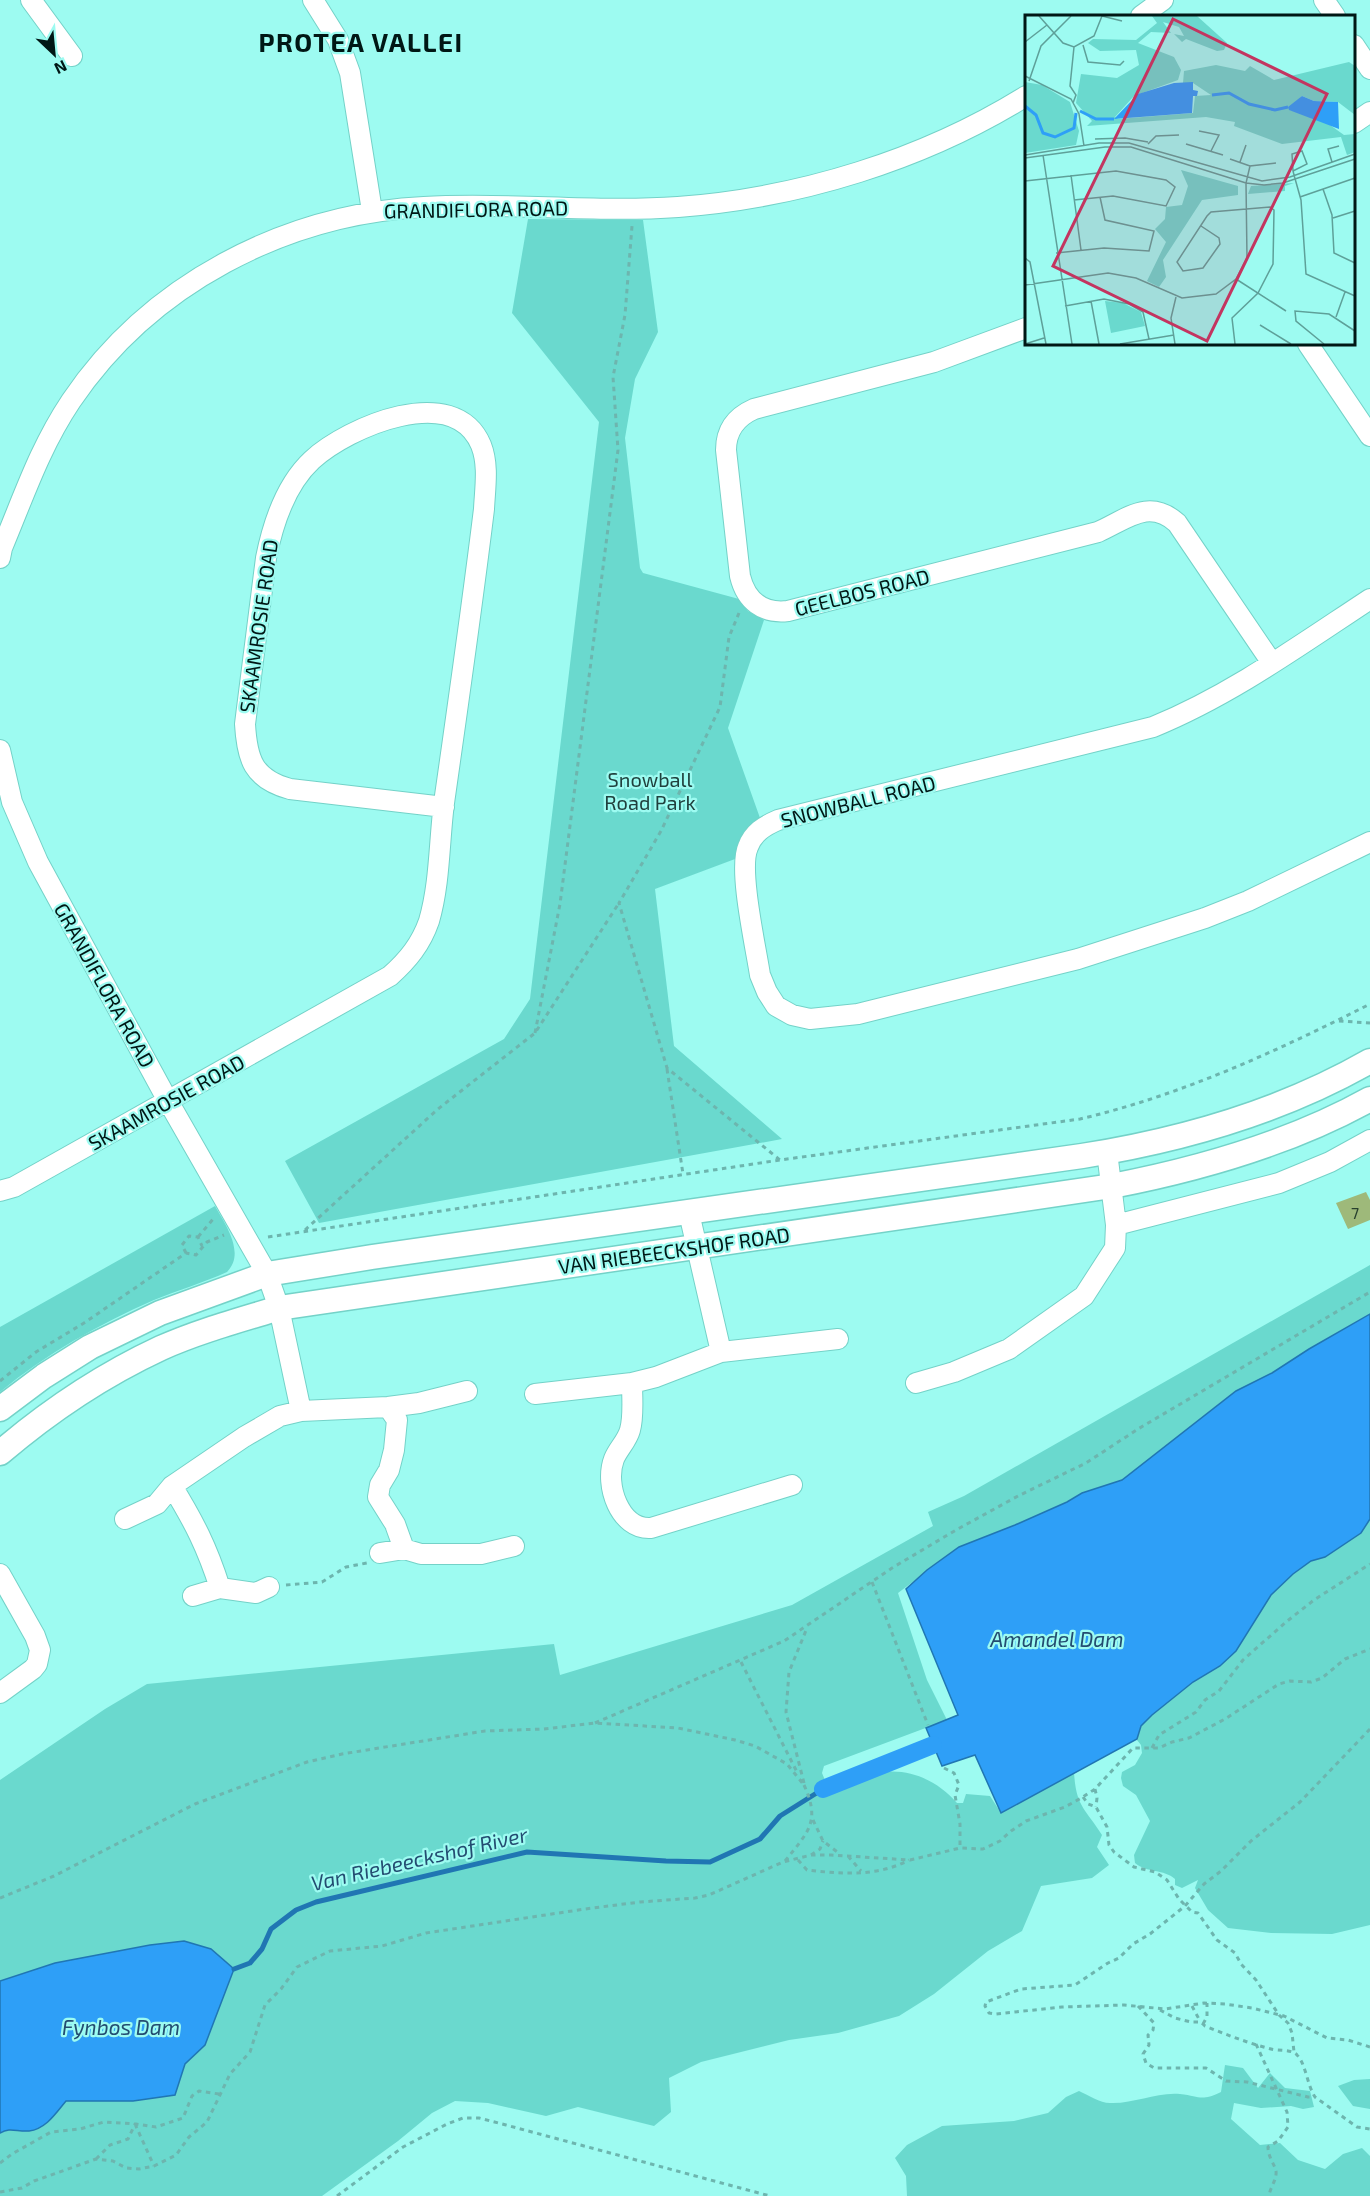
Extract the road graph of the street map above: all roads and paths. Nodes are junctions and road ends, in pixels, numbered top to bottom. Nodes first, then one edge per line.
1 (31, 0) edge
2 (313, 0) edge
3 (1163, 0) edge
4 (1324, 0) edge
5 (1142, 15) edge
6 (1334, 15) edge
7 (1355, 48) edge
8 (72, 56) dead end
9 (1370, 69) edge
10 (1025, 97) edge
11 (1370, 112) edge
12 (1355, 122) edge
13 (633, 209) junction
14 (372, 211) junction
15 (1025, 328) edge
16 (1309, 345) edge
17 (1370, 436) edge
18 (0, 551) edge
19 (1370, 599) edge
20 (1272, 663) junction
21 (0, 750) edge
22 (444, 807) junction
23 (1370, 842) edge
24 (619, 903) dead end
25 (1336, 1021) dead end
26 (1370, 1023) edge
27 (535, 1033) junction
28 (1370, 1061) edge
29 (667, 1068) dead end
30 (1370, 1099) edge
31 (168, 1101) junction
32 (1370, 1140) edge
33 (1107, 1152) junction
34 (780, 1160) dead end
35 (683, 1174) junction
36 (1112, 1186) junction
37 (0, 1191) edge
38 (226, 1203) junction
39 (689, 1213) junction
40 (1116, 1225) junction
41 (242, 1231) junction
42 (303, 1231) junction
43 (198, 1237) junction
44 (696, 1246) junction
45 (202, 1249) junction
46 (186, 1253) junction
47 (267, 1275) junction
48 (1370, 1292) edge
49 (279, 1308) junction
50 (838, 1339) dead end
51 (721, 1353) junction
52 (0, 1381) edge
53 (632, 1383) junction
54 (916, 1383) dead end
55 (467, 1391) dead end
56 (535, 1394) dead end
57 (388, 1407) junction
58 (0, 1409) edge
59 (301, 1411) junction
60 (0, 1453) edge
61 (792, 1485) dead end
62 (172, 1486) junction
63 (125, 1519) dead end
64 (514, 1546) dead end
65 (404, 1549) junction
66 (380, 1553) joint
67 (1370, 1564) edge
68 (0, 1574) edge
69 (872, 1582) junction
70 (269, 1587) joint
71 (220, 1588) junction
72 (193, 1596) dead end
73 (808, 1626) junction
74 (1370, 1648) edge
75 (740, 1662) junction
76 (0, 1693) edge
77 (595, 1724) junction
78 (928, 1725) dead end
79 (1370, 1729) edge
80 (1152, 1748) junction
81 (944, 1768) dead end
82 (804, 1785) junction
83 (1095, 1789) junction
84 (1083, 1797) junction
85 (1096, 1807) junction
86 (813, 1820) junction
87 (823, 1841) junction
88 (960, 1848) junction
89 (810, 1855) junction
90 (841, 1855) junction
91 (848, 1856) junction
92 (798, 1860) junction
93 (910, 1860) junction
94 (783, 1862) junction
95 (862, 1873) junction
96 (0, 1898) edge
97 (1185, 1906) junction
98 (1206, 2003) junction
99 (1197, 2004) junction
100 (1188, 2005) junction
101 (1138, 2006) junction
102 (1155, 2008) junction
103 (1194, 2009) junction
104 (1279, 2014) junction
105 (1202, 2023) junction
106 (1256, 2044) junction
107 (1370, 2047) edge
108 (1294, 2052) junction
109 (1277, 2090) junction
110 (219, 2094) junction
111 (1315, 2097) junction
112 (135, 2124) junction
113 (1370, 2129) edge
114 (96, 2159) junction
115 (0, 2163) edge
116 (154, 2166) junction
117 (0, 2192) edge
118 (337, 2196) edge
119 (770, 2196) edge
120 (1269, 2196) edge

1 - 8 street
2 - 14 street
3 - 5 street
4 - 6 street
7 - 9 street
10 - 13 street, GRANDIFLORA ROAD
11 - 12 street
13 - 14 street, GRANDIFLORA ROAD
13 - 27 path
14 - 18 street, GRANDIFLORA ROAD
15 - 20 street, GEELBOS ROAD
16 - 17 street
19 - 20 street, SNOWBALL ROAD
20 - 23 street, SNOWBALL ROAD
21 - 31 street, GRANDIFLORA ROAD
22 - 22 street, SKAAMROSIE ROAD
22 - 31 street, SKAAMROSIE ROAD
24 - 27 path
25 - 26 path
27 - 42 path
28 - 33 street, VAN RIEBEECKSHOF ROAD
29 - 35 path
30 - 36 street, VAN RIEBEECKSHOF ROAD
31 - 37 street, SKAAMROSIE ROAD
31 - 38 street, GRANDIFLORA ROAD
32 - 40 street
33 - 36 street
33 - 39 street, VAN RIEBEECKSHOF ROAD
34 - 35 path
35 - 42 path
36 - 40 street
36 - 44 street, VAN RIEBEECKSHOF ROAD
38 - 41 street, GRANDIFLORA ROAD
38 - 43 path
39 - 44 street
39 - 47 street, VAN RIEBEECKSHOF ROAD
40 - 54 street
41 - 42 path
41 - 45 path
41 - 47 street, GRANDIFLORA ROAD
43 - 45 path
43 - 46 path
44 - 49 street, VAN RIEBEECKSHOF ROAD
44 - 51 street
45 - 46 path
46 - 52 path
47 - 49 street, GRANDIFLORA ROAD
47 - 58 street, VAN RIEBEECKSHOF ROAD
48 - 69 path
49 - 59 street, GRANDIFLORA ROAD
49 - 60 street, VAN RIEBEECKSHOF ROAD
50 - 51 street
51 - 53 street
53 - 56 street
53 - 61 street
55 - 57 street
57 - 59 street
57 - 65 street
59 - 62 street
62 - 63 street
62 - 71 street
64 - 65 street
65 - 66 street
66 - 70 path
67 - 80 path
68 - 76 street
69 - 73 path
69 - 78 path
70 - 71 street
71 - 72 street
73 - 75 path
73 - 82 path
74 - 80 path
75 - 77 path
75 - 82 path
77 - 82 path
77 - 96 path
79 - 97 path
80 - 83 path
81 - 88 path
82 - 86 path
83 - 84 path
83 - 85 path
84 - 85 path
84 - 88 path
85 - 97 path
86 - 87 path
86 - 94 path
87 - 89 path
87 - 90 path
88 - 93 path
89 - 90 path
89 - 92 path
90 - 91 path
91 - 93 path
91 - 95 path
92 - 94 path
92 - 95 path
93 - 95 path
94 - 110 path
97 - 101 path
97 - 104 path
98 - 99 path
98 - 104 path
98 - 105 path
99 - 100 path
99 - 103 path
100 - 102 path
100 - 103 path
101 - 102 path
101 - 109 path
102 - 105 path
103 - 105 path
104 - 107 path
104 - 108 path
105 - 106 path
106 - 108 path
106 - 109 path
108 - 111 path
109 - 111 path
109 - 120 path
110 - 112 path
110 - 116 path
111 - 113 path
112 - 114 path
112 - 115 path
112 - 116 path
114 - 116 path
114 - 117 path
118 - 119 path

